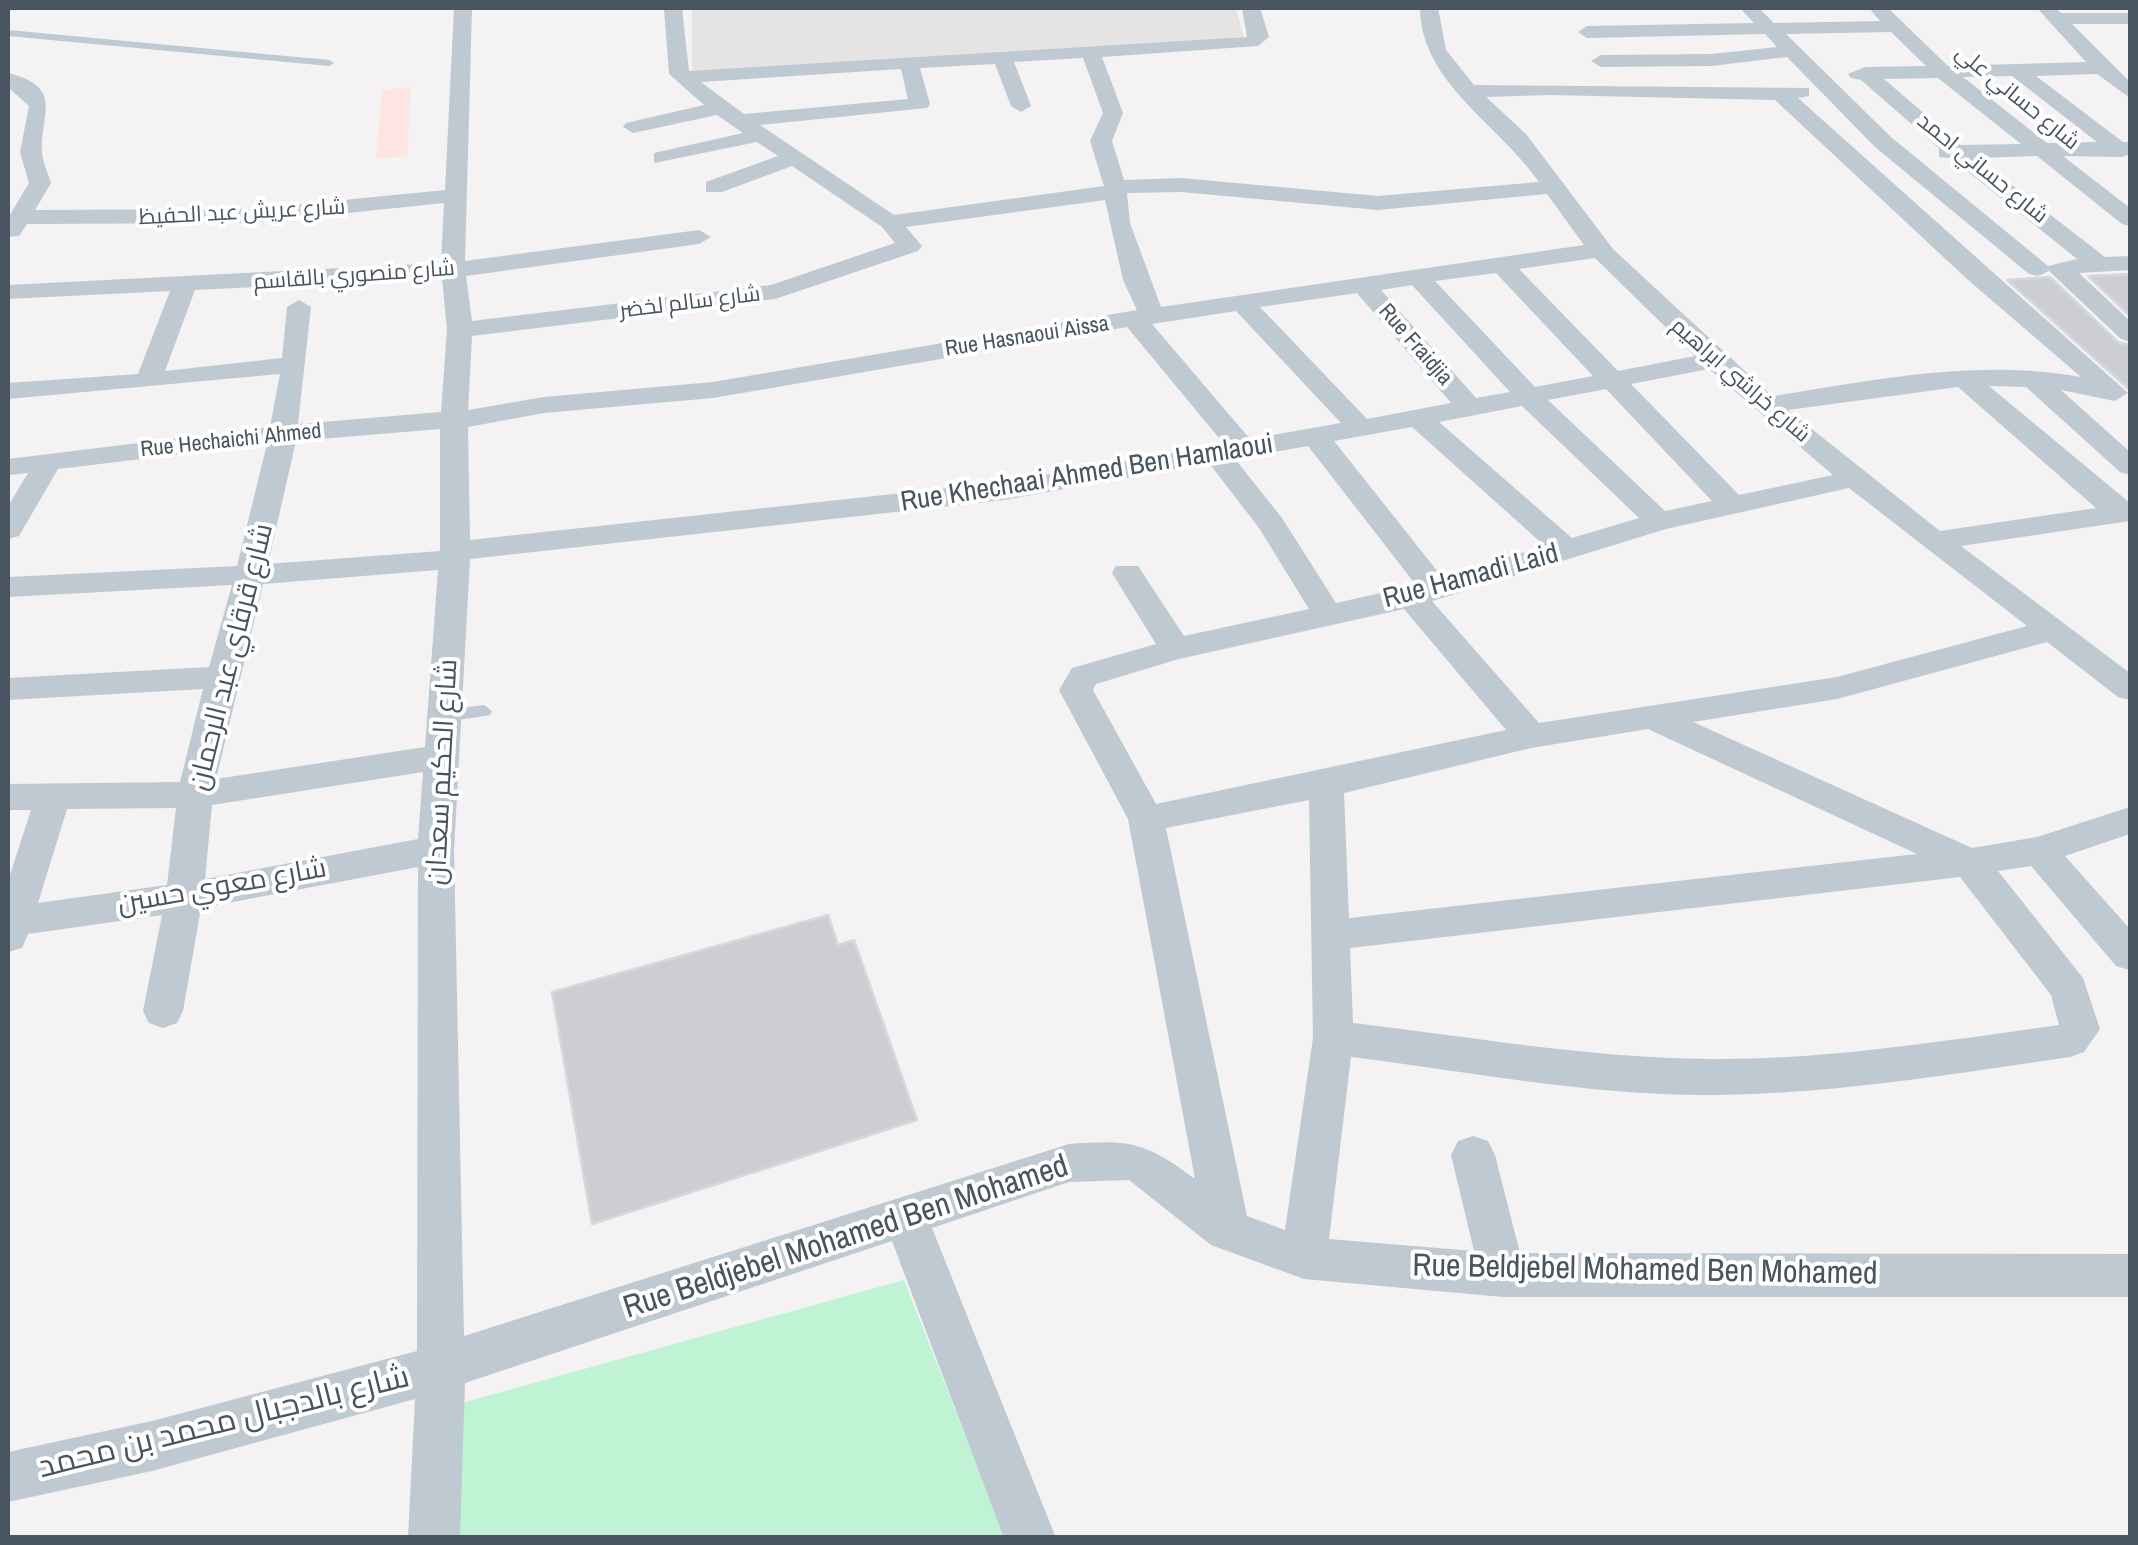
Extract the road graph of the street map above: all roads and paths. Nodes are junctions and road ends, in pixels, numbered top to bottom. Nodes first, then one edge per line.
1 (463, 8) edge
2 (673, 8) edge
3 (1252, 8) edge
4 (1429, 8) edge
5 (1749, 8) edge
6 (1826, 8) edge
7 (1878, 8) edge
8 (1667, 14) dead end
9 (2052, 14) edge
10 (2130, 18) edge
11 (1845, 24) junction
12 (1901, 26) junction
13 (1769, 28) junction
14 (8, 32) edge
15 (1588, 32) junction
16 (1090, 51) junction
17 (1792, 51) junction
18 (1002, 57) junction
19 (2130, 59) edge
20 (1601, 61) junction
21 (909, 62) junction
22 (329, 63) dead end
23 (2098, 64) junction
24 (2016, 70) junction
25 (1942, 71) junction
26 (1865, 73) junction
27 (683, 77) junction
28 (8, 79) edge
29 (1822, 84) junction
30 (1620, 88) junction
31 (1465, 92) junction
32 (2130, 92) edge
33 (1781, 94) junction
34 (1021, 106) dead end
35 (720, 108) junction
36 (741, 121) junction
37 (633, 127) dead end
38 (760, 135) junction
39 (2036, 149) junction
40 (2126, 151) edge
41 (1956, 152) junction
42 (1898, 154) junction
43 (662, 158) dead end
44 (794, 158) junction
45 (31, 163) junction
46 (8, 168) edge
47 (714, 187) dead end
48 (1553, 187) junction
49 (1113, 189) junction
50 (459, 195) junction
51 (2130, 219) edge
52 (890, 222) junction
53 (16, 226) edge
54 (699, 237) dead end
55 (1600, 250) junction
56 (1499, 262) junction
57 (2130, 263) edge
58 (2099, 264) junction
59 (2048, 269) junction
60 (453, 270) junction
61 (1976, 274) junction
62 (1388, 278) junction
63 (184, 287) junction
64 (8, 292) edge
65 (1240, 302) junction
66 (300, 307) dead end
67 (1144, 318) junction
68 (460, 330) junction
69 (2130, 334) edge
70 (1713, 360) junction
71 (295, 364) junction
72 (1960, 375) junction
73 (2031, 377) junction
74 (1616, 380) junction
75 (148, 382) junction
76 (8, 390) edge
77 (2123, 394) edge
78 (1529, 397) junction
79 (1768, 405) junction
80 (1469, 407) junction
81 (1418, 418) junction
82 (454, 419) junction
83 (1361, 428) junction
84 (286, 433) junction
85 (1316, 437) junction
86 (1229, 450) junction
87 (49, 461) junction
88 (2130, 466) edge
89 (8, 467) edge
90 (1853, 479) junction
91 (1732, 505) junction
92 (2125, 512) edge
93 (1659, 521) junction
94 (8, 530) edge
95 (1933, 541) junction
96 (1568, 550) junction
97 (455, 555) junction
98 (1126, 573) dead end
99 (251, 575) junction
100 (8, 588) edge
101 (1422, 592) junction
102 (1326, 612) junction
103 (2053, 630) junction
104 (1176, 649) junction
105 (222, 677) junction
106 (8, 689) edge
107 (2130, 689) edge
108 (484, 710) dead end
109 (1647, 715) junction
110 (446, 716) junction
111 (1531, 736) junction
112 (444, 756) junction
113 (1326, 784) junction
114 (54, 795) junction
115 (196, 795) junction
116 (8, 797) edge
117 (1146, 818) junction
118 (2130, 820) edge
119 (436, 850) junction
120 (2039, 852) junction
121 (1969, 862) junction
122 (184, 896) junction
123 (9, 927) edge
124 (1332, 935) junction
125 (2130, 955) edge
126 (163, 1010) dead end
127 (1333, 1038) junction
128 (1474, 1156) dead end
129 (904, 1215) junction
130 (1227, 1230) junction
131 (1304, 1258) junction
132 (1504, 1275) junction
133 (2130, 1276) edge
134 (440, 1368) junction
135 (8, 1477) edge
136 (434, 1538) edge
137 (1030, 1538) edge

1 - 50 street, شارع الحكيم سعدان
2 - 27 street
3 - 16 street
4 - 31 street, شارع خراشي ابراهيم
5 - 13 street
6 - 11 street
7 - 12 street, شارع حساني علي
8 - 15 street
9 - 10 street
9 - 23 street
11 - 12 street
11 - 13 street
12 - 25 street, شارع حساني علي
13 - 15 street
13 - 17 street
14 - 22 lane
15 - 20 street
16 - 18 street
16 - 49 street
17 - 20 street
17 - 29 street
18 - 21 street
18 - 34 street
19 - 23 street
20 - 30 street
21 - 27 street
21 - 36 street
23 - 24 street
23 - 32 street
24 - 25 street
24 - 40 street
25 - 26 street
25 - 39 street, شارع حساني علي
26 - 29 street
26 - 41 street, شارع حساني احمد
27 - 35 street
28 - 45 street
29 - 33 street
29 - 42 street
30 - 31 street
30 - 33 street
31 - 48 street, شارع خراشي ابراهيم
33 - 61 street
35 - 36 street
35 - 37 street
36 - 38 street
38 - 43 street
38 - 44 street
39 - 40 street
39 - 41 street
39 - 51 street, شارع حساني علي
41 - 42 street
41 - 58 street, شارع حساني احمد
42 - 59 street
44 - 47 street
44 - 52 street
45 - 46 street
45 - 53 street
48 - 49 street
48 - 55 street, شارع خراشي ابراهيم
49 - 52 street
49 - 67 street
50 - 53 street, شارع عريش عبد الحفيظ
50 - 60 street, شارع الحكيم سعدان
52 - 68 street, شارع سالم لخضر
54 - 60 street, شارع منصوري بالقاسم
55 - 56 street, Rue Hasnaoui Aissa
55 - 70 street, شارع خراشي ابراهيم
56 - 62 street, Rue Hasnaoui Aissa
56 - 74 street
57 - 58 street
58 - 59 street
59 - 61 street
59 - 69 street
60 - 63 street, شارع منصوري بالقاسم
60 - 68 street, شارع الحكيم سعدان
61 - 77 street
62 - 65 street, Rue Hasnaoui Aissa
62 - 78 street
62 - 80 street, Rue Fraidjia
63 - 64 street, شارع منصوري بالقاسم
63 - 75 street
65 - 67 street, Rue Hasnaoui Aissa
65 - 83 street
66 - 71 street, شارع قرقاي عبد الرحمان
67 - 82 street, Rue Hasnaoui Aissa
67 - 86 street
68 - 82 street, شارع الحكيم سعدان
70 - 74 street, Rue Khechaai Ahmed Ben Hamlaoui
70 - 79 street, شارع خراشي ابراهيم
71 - 75 street
71 - 84 street, شارع قرقاي عبد الرحمان
72 - 73 street
72 - 79 street
72 - 92 street
73 - 77 street
73 - 88 street
74 - 78 street, Rue Khechaai Ahmed Ben Hamlaoui
74 - 91 street
75 - 76 street
78 - 80 street, Rue Khechaai Ahmed Ben Hamlaoui
78 - 93 street
79 - 90 street, شارع خراشي ابراهيم
80 - 81 street, Rue Khechaai Ahmed Ben Hamlaoui
81 - 83 street, Rue Khechaai Ahmed Ben Hamlaoui
81 - 96 street
82 - 84 street, Rue Hechaichi Ahmed
82 - 97 street, شارع الحكيم سعدان
83 - 85 street, Rue Khechaai Ahmed Ben Hamlaoui
84 - 87 street, Rue Hechaichi Ahmed
84 - 99 street, شارع قرقاي عبد الرحمان
85 - 86 street, Rue Khechaai Ahmed Ben Hamlaoui
85 - 101 street
86 - 97 street, Rue Khechaai Ahmed Ben Hamlaoui
86 - 102 street
87 - 89 street, Rue Hechaichi Ahmed
87 - 94 street
90 - 91 street, Rue Hamadi Laid
90 - 95 street, شارع خراشي ابراهيم
91 - 93 street, Rue Hamadi Laid
92 - 95 street
93 - 96 street, Rue Hamadi Laid
95 - 103 street, شارع خراشي ابراهيم
96 - 101 street, Rue Hamadi Laid
97 - 99 street, Rue Khechaai Ahmed Ben Hamlaoui
97 - 110 street, شارع الحكيم سعدان
98 - 104 street
99 - 100 street, Rue Khechaai Ahmed Ben Hamlaoui
99 - 105 street, شارع قرقاي عبد الرحمان
101 - 102 street, Rue Hamadi Laid
101 - 111 street
102 - 104 street, Rue Hamadi Laid
103 - 107 street, شارع خراشي ابراهيم
103 - 109 street
104 - 117 street, Rue Hamadi Laid
105 - 106 street
105 - 115 street, شارع قرقاي عبد الرحمان
108 - 110 lane
109 - 111 street
109 - 121 street
110 - 112 street, شارع الحكيم سعدان
111 - 113 street
112 - 115 street
112 - 119 street, شارع الحكيم سعدان
113 - 117 street
113 - 124 street
114 - 115 street
114 - 116 street
114 - 123 street
115 - 122 street, شارع قرقاي عبد الرحمان
117 - 130 street
118 - 120 street
119 - 122 street, شارع معوي حسين
119 - 134 street, شارع الحكيم سعدان
120 - 121 street
120 - 125 street
121 - 124 street
121 - 127 street
122 - 123 street, شارع معوي حسين
122 - 126 street, شارع قرقاي عبد الرحمان
124 - 127 street
127 - 131 street
128 - 132 street
129 - 130 street, Rue Beldjebel Mohamed Ben Mohamed
129 - 134 street, Rue Beldjebel Mohamed Ben Mohamed
129 - 137 street
130 - 131 street, Rue Beldjebel Mohamed Ben Mohamed
131 - 132 street, Rue Beldjebel Mohamed Ben Mohamed
132 - 133 street, Rue Beldjebel Mohamed Ben Mohamed
134 - 135 street, شارع بالدجبال محمد بن محمد
134 - 136 street, شارع الحكيم سعدان

